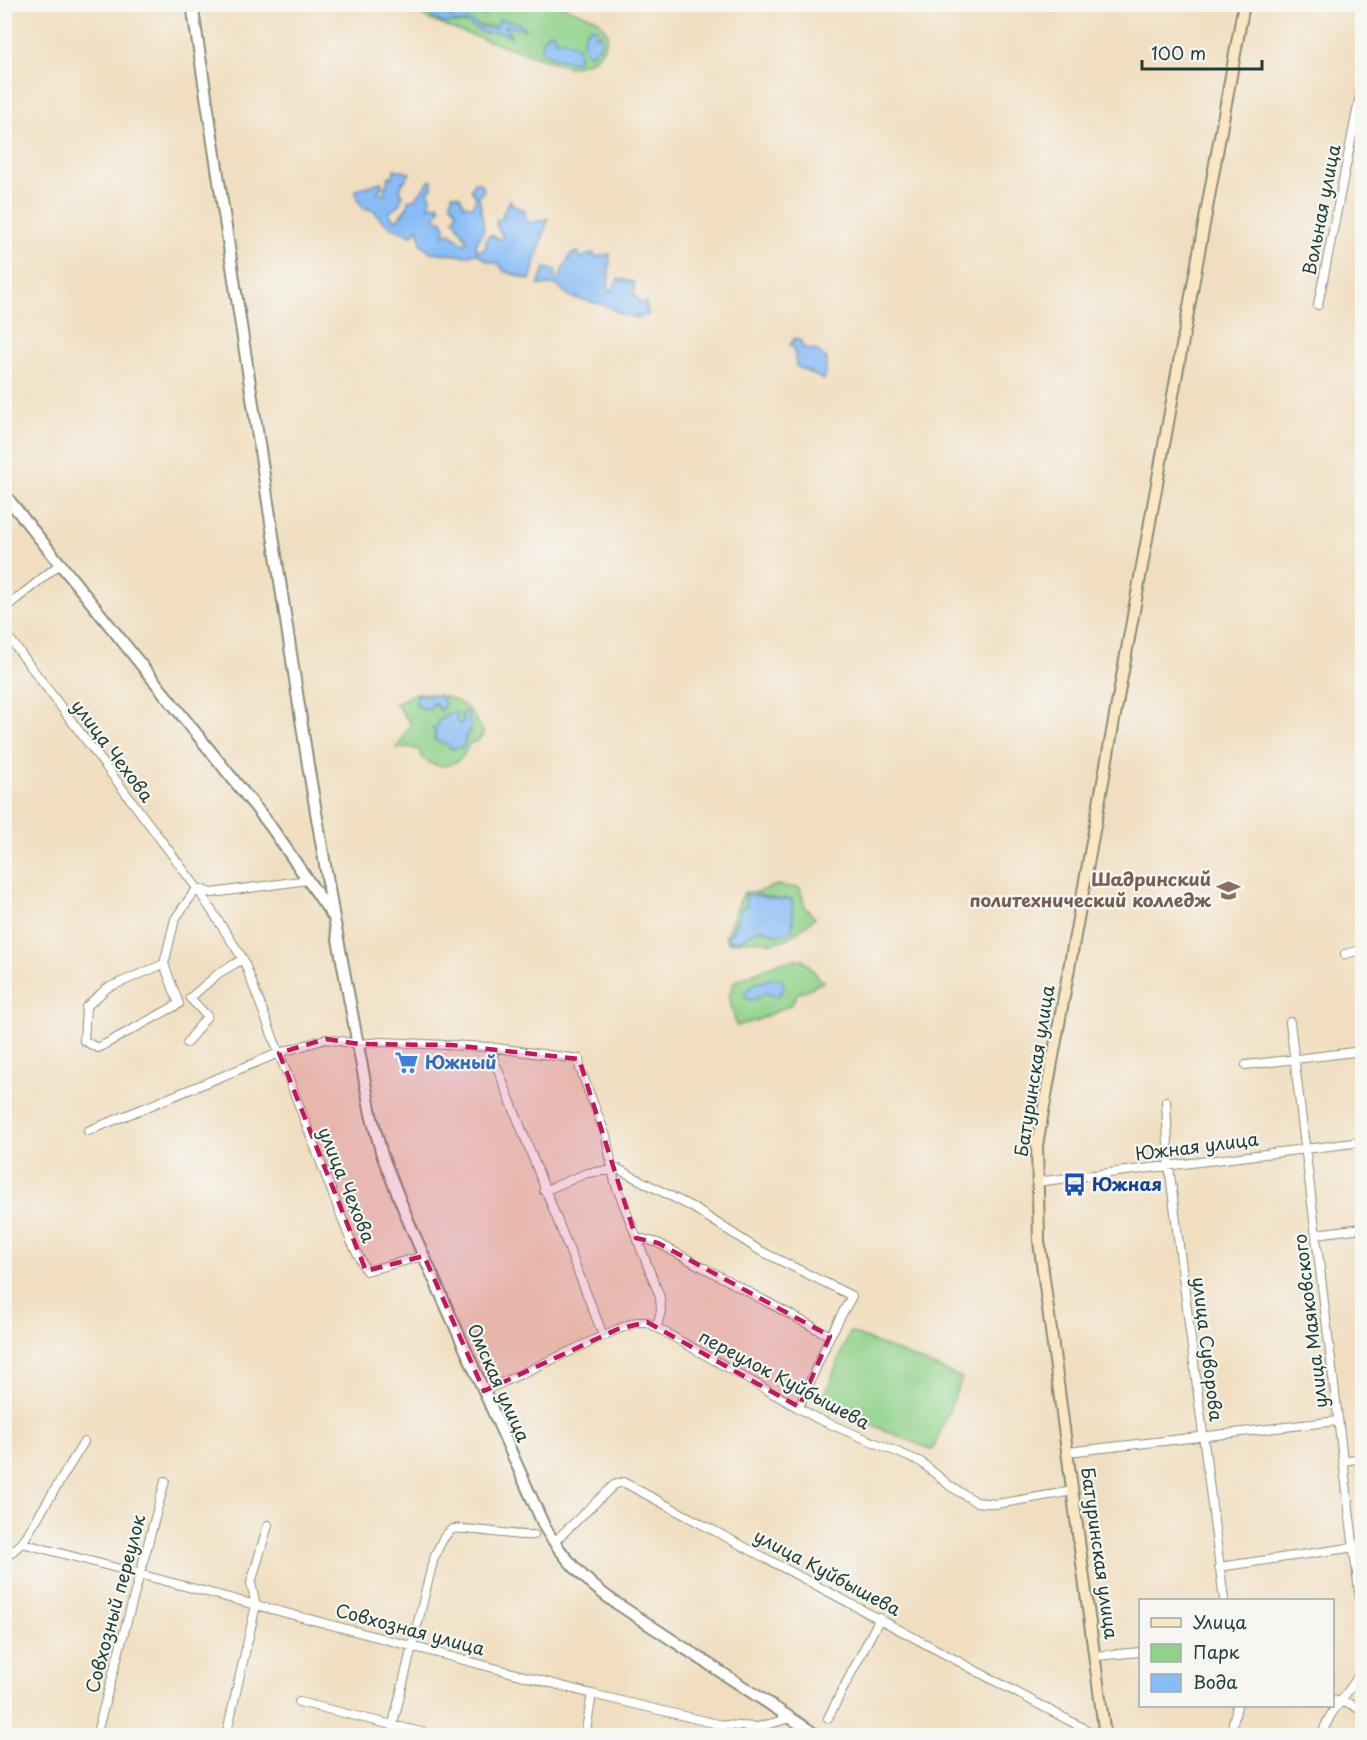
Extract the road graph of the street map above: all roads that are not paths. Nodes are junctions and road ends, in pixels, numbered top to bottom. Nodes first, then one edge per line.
1 (192, 4) edge
2 (1244, 4) edge
3 (1362, 86) edge
4 (1318, 305) dead end
5 (4, 494) edge
6 (61, 564) junction
7 (4, 609) edge
8 (4, 631) edge
9 (308, 880) junction
10 (197, 888) junction
11 (334, 918) junction
12 (1362, 951) edge
13 (1345, 954) dead end
14 (243, 959) junction
15 (164, 964) junction
16 (1290, 1022) dead end
17 (187, 1044) dead end
18 (359, 1044) junction
19 (489, 1047) junction
20 (1362, 1051) edge
21 (279, 1053) junction
22 (1294, 1060) junction
23 (1246, 1065) dead end
24 (1166, 1101) dead end
25 (88, 1131) dead end
26 (1362, 1142) edge
27 (1306, 1149) junction
28 (1169, 1166) junction
29 (612, 1169) junction
30 (1036, 1182) junction
31 (544, 1191) junction
32 (1362, 1228) edge
33 (1316, 1234) junction
34 (637, 1241) junction
35 (424, 1256) junction
36 (657, 1326) junction
37 (603, 1335) junction
38 (830, 1336) junction
39 (484, 1391) junction
40 (799, 1407) junction
41 (1338, 1421) junction
42 (1203, 1435) junction
43 (84, 1442) dead end
44 (1068, 1452) junction
45 (1362, 1458) edge
46 (1343, 1461) junction
47 (165, 1481) dead end
48 (1073, 1491) junction
49 (268, 1525) dead end
50 (534, 1536) dead end
51 (554, 1542) junction
52 (22, 1543) junction
53 (1358, 1547) edge
54 (4, 1559) edge
55 (1219, 1567) junction
56 (139, 1575) junction
57 (1224, 1599) edge
58 (256, 1605) junction
59 (1362, 1616) edge
60 (880, 1618) junction
61 (413, 1647) junction
62 (1139, 1652) edge
63 (1096, 1656) junction
64 (1362, 1668) edge
65 (592, 1694) junction
66 (1336, 1700) edge
67 (299, 1701) dead end
68 (1237, 1707) edge
69 (1333, 1707) edge
70 (1362, 1711) edge
71 (792, 1718) junction
72 (828, 1718) dead end
73 (393, 1724) junction
74 (96, 1736) edge
75 (226, 1736) edge
76 (390, 1736) edge
77 (437, 1736) edge
78 (585, 1736) edge
79 (818, 1736) edge
80 (1098, 1736) edge
81 (1105, 1736) edge
82 (1230, 1736) edge
83 (1322, 1736) edge

1 - 11 street, Омская улица
2 - 30 main road, Батуринская улица
3 - 4 street, Вольная улица
5 - 6 street
6 - 7 street
6 - 9 street
8 - 10 street, улица Чехова
9 - 10 street
9 - 11 street
10 - 14 street, улица Чехова
10 - 15 street
11 - 18 street, Омская улица
12 - 13 street
14 - 17 street
14 - 21 street, улица Чехова
15 - 15 street
16 - 22 street, улица Маяковского
18 - 19 street
18 - 21 street
18 - 35 street, Омская улица
19 - 29 street
19 - 31 street
20 - 22 street
21 - 25 street
21 - 35 street, улица Чехова
22 - 23 street
22 - 27 street, улица Маяковского
24 - 28 street, улица Суворова
26 - 27 street, Южная улица
27 - 28 street, Южная улица
27 - 33 street, улица Маяковского
28 - 30 street, Южная улица
28 - 42 street, улица Суворова
29 - 31 street
29 - 34 street
29 - 38 street
30 - 44 main road, Батуринская улица
31 - 37 street
32 - 33 street
33 - 41 street, улица Маяковского
34 - 36 street
34 - 38 street
35 - 39 street, Омская улица
36 - 37 street
36 - 40 street, переулок Куйбышева
37 - 39 street
38 - 40 street
39 - 51 street, Омская улица
40 - 48 street, переулок Куйбышева
41 - 42 street
41 - 46 street, улица Маяковского
42 - 44 street
42 - 55 street, улица Суворова
43 - 52 street
44 - 48 main road, Батуринская улица
45 - 46 street
46 - 53 street, улица Маяковского
47 - 56 street, Совхозный переулок
48 - 63 main road, Батуринская улица
49 - 58 street
50 - 61 street
51 - 60 street, улица Куйбышева
51 - 71 street, Омская улица
52 - 54 street
52 - 56 street, Совхозная улица
53 - 55 street
53 - 59 street, улица Маяковского
55 - 57 street, улица Суворова
56 - 58 street, Совхозная улица
56 - 74 street, Совхозный переулок
58 - 61 street, Совхозная улица
58 - 75 street
60 - 72 street
60 - 80 street, улица Куйбышева
61 - 65 street, Совхозная улица
61 - 73 street
62 - 63 street
63 - 81 main road, Батуринская улица
64 - 66 street
65 - 71 street, Совхозная улица
65 - 78 street
66 - 70 street
67 - 73 street
68 - 82 street
69 - 83 street
71 - 79 street, Омская улица
73 - 76 street
73 - 77 street

